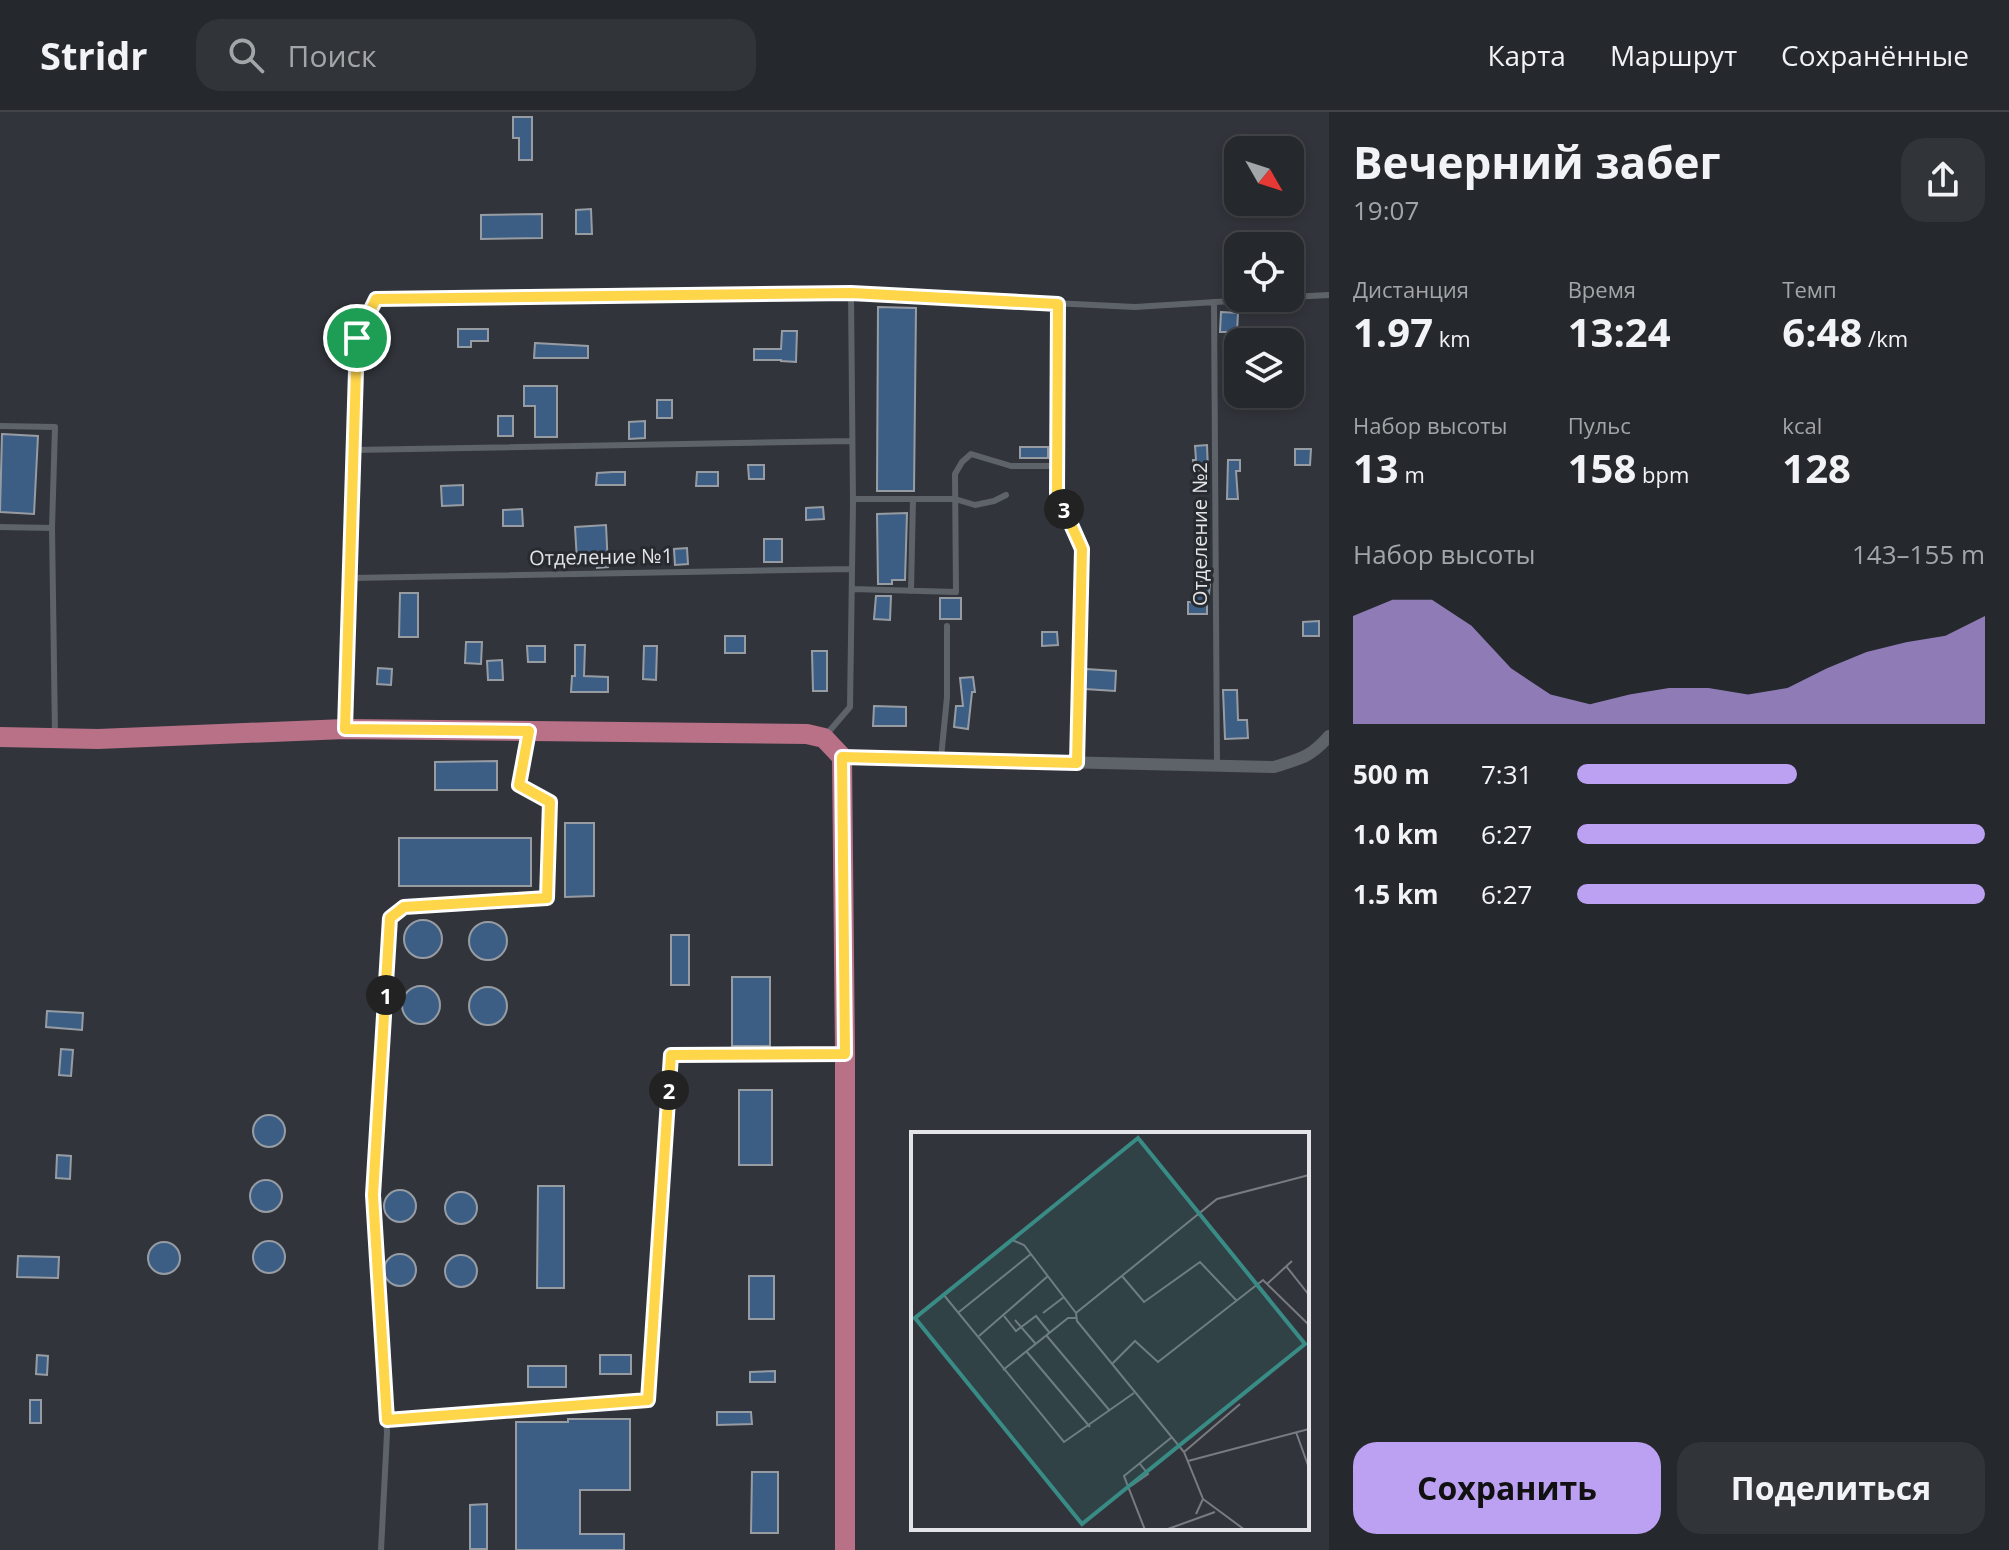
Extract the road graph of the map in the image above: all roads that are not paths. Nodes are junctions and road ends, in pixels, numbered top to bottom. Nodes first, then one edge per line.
1 (851, 293) junction
2 (1329, 295) edge
3 (1304, 296) edge
4 (1224, 301) edge
5 (1214, 302) junction
6 (1058, 304) junction
7 (0, 426) edge
8 (852, 441) junction
9 (353, 450) junction
10 (1057, 466) junction
11 (1006, 495) dead end
12 (853, 499) junction
13 (913, 499) junction
14 (955, 499) junction
15 (0, 527) edge
16 (52, 528) junction
17 (852, 569) junction
18 (350, 578) junction
19 (852, 589) junction
20 (911, 591) junction
21 (947, 626) dead end
22 (345, 729) junction
23 (529, 731) junction
24 (1329, 736) edge
25 (0, 737) edge
26 (55, 738) junction
27 (824, 738) junction
28 (842, 757) junction
29 (941, 760) junction
30 (1077, 763) junction
31 (1217, 766) junction
32 (845, 1054) junction
33 (387, 1420) junction
34 (381, 1550) edge
35 (845, 1550) edge

1 - 6 lane
1 - 8 lane
1 - 9 lane
2 - 3 lane
4 - 5 lane
5 - 6 lane
5 - 31 lane, Отделение №2
6 - 10 lane
7 - 16 lane
8 - 9 lane
8 - 12 lane
9 - 18 lane
10 - 14 lane
10 - 30 lane
11 - 14 lane
12 - 13 lane
12 - 17 lane
13 - 14 lane
13 - 20 lane
14 - 20 lane
15 - 16 lane
16 - 26 lane
17 - 18 lane, Отделение №1
17 - 19 lane
18 - 22 lane
19 - 20 lane
19 - 27 lane
21 - 29 lane
22 - 23 main road
22 - 26 main road
23 - 27 main road
23 - 33 lane
24 - 31 street
25 - 26 main road
27 - 28 main road
28 - 29 street
28 - 32 main road
29 - 30 street
30 - 31 street
32 - 33 lane
32 - 35 main road
33 - 34 lane

